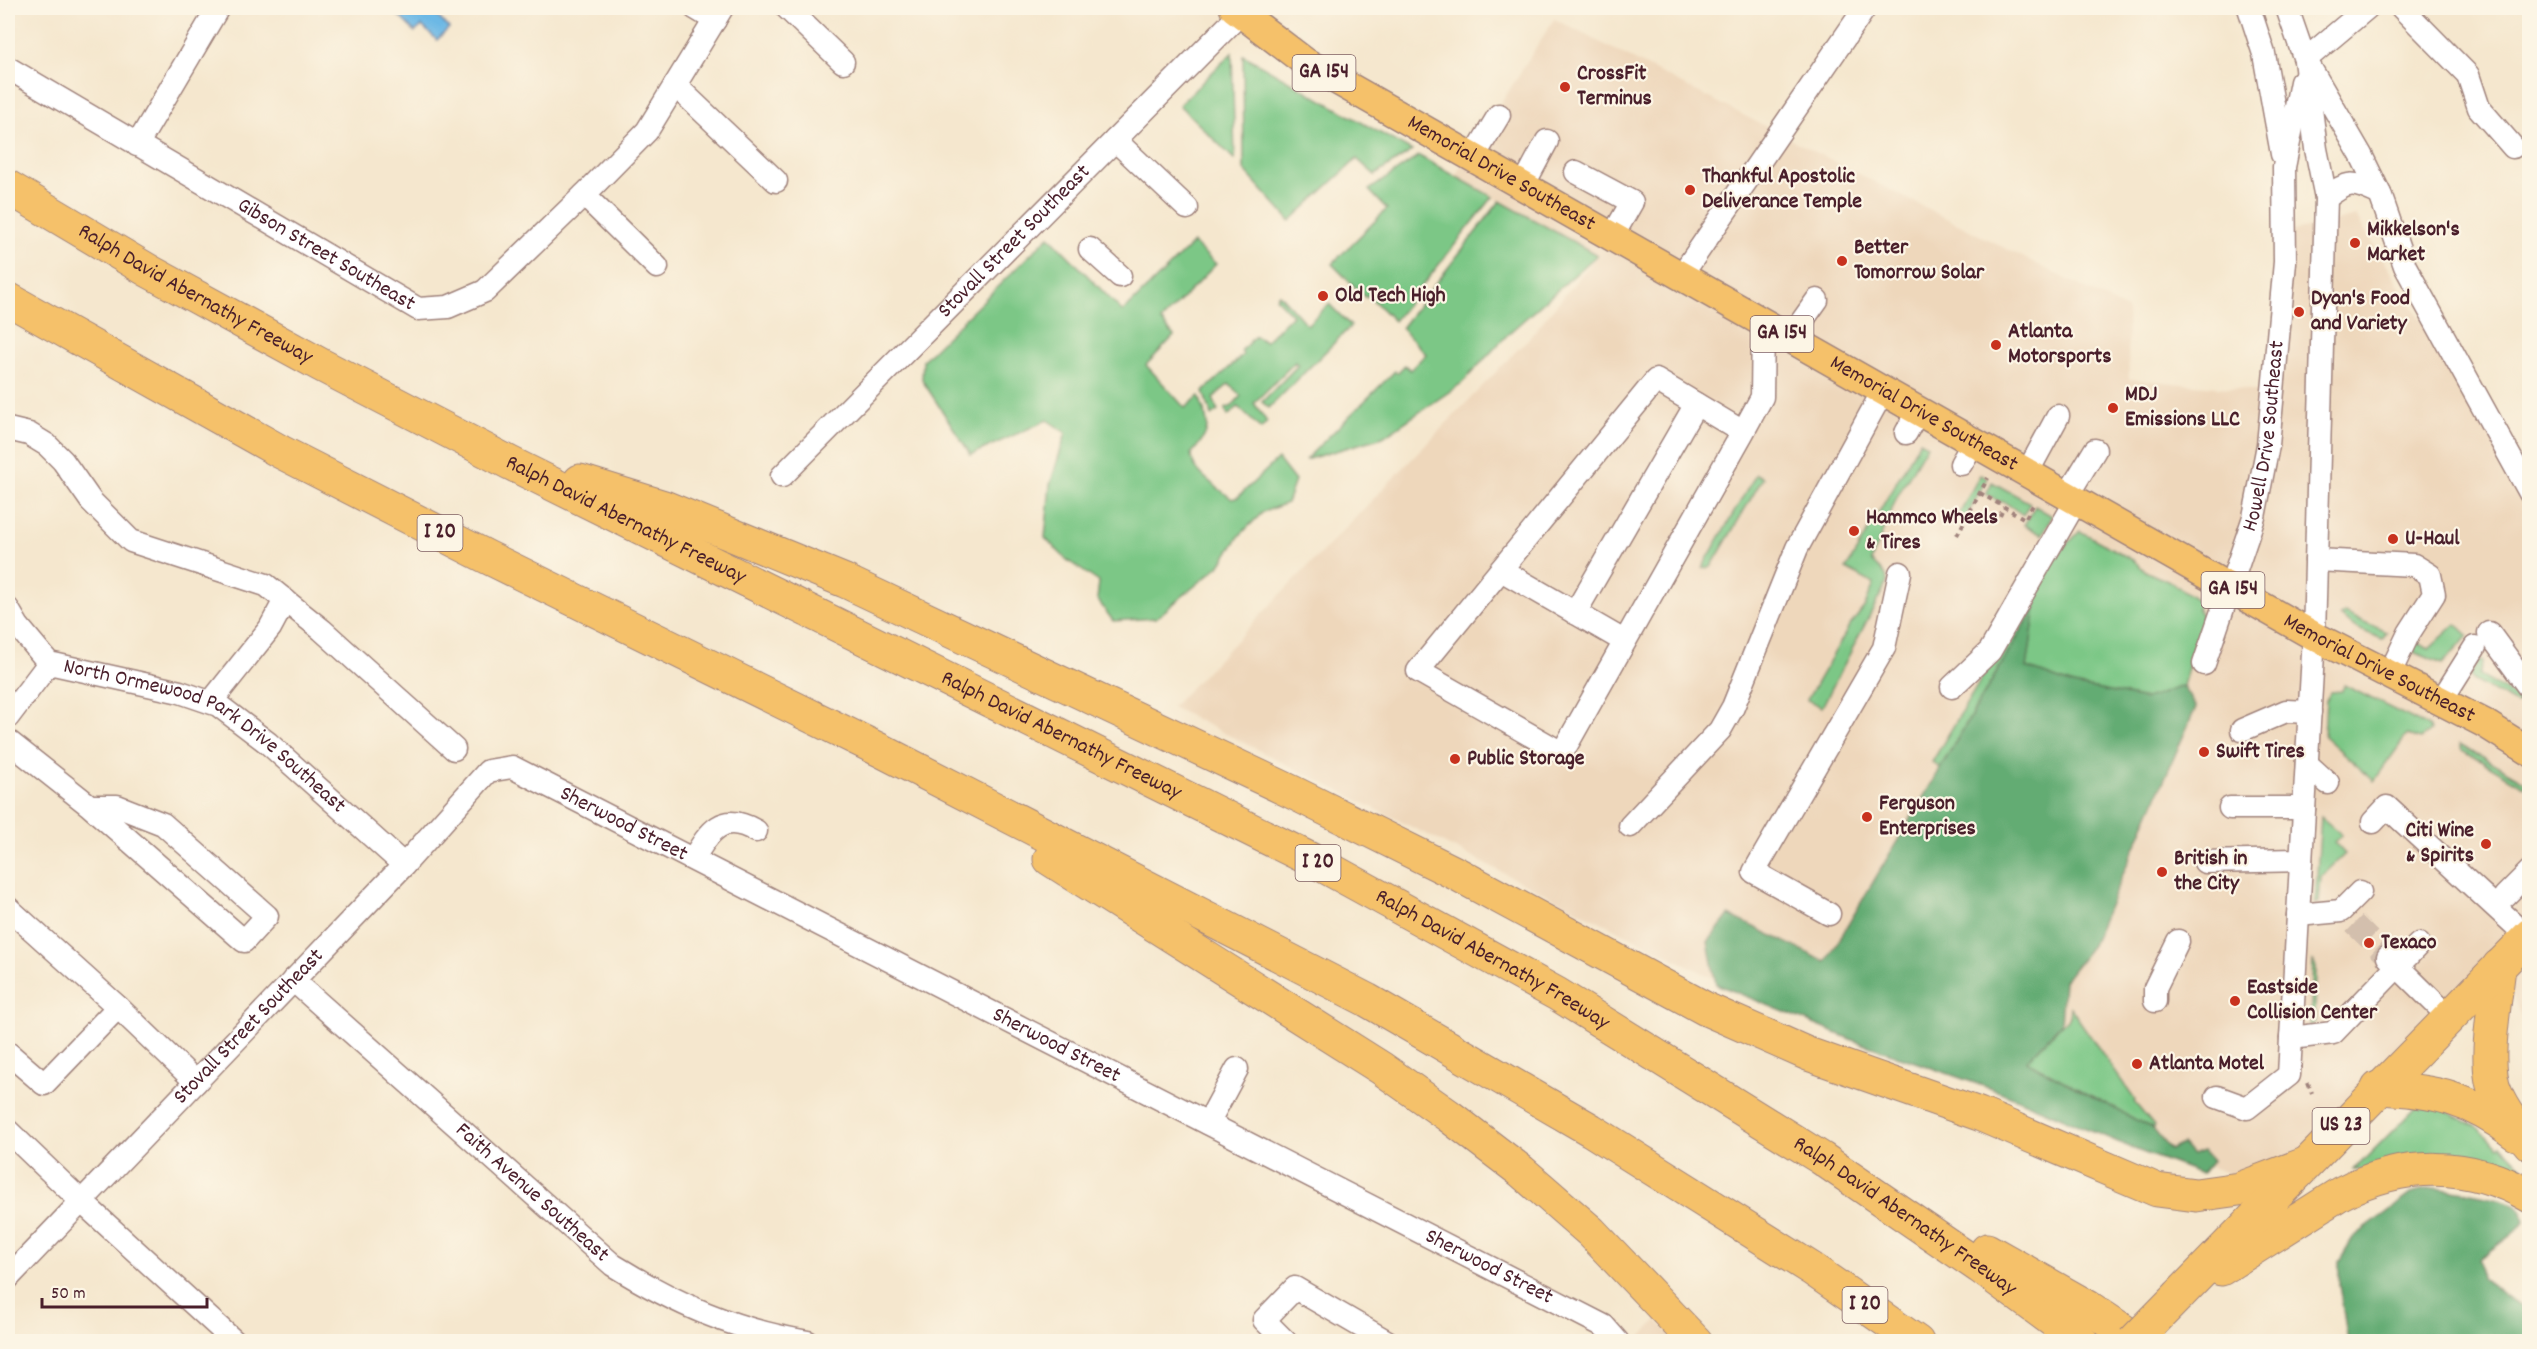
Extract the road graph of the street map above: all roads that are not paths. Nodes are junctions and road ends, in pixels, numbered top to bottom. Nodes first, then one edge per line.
1 (218, 8) edge
2 (695, 8) edge
3 (787, 8) edge
4 (1865, 8) edge
5 (2249, 8) edge
6 (2287, 8) edge
7 (2367, 8) edge
8 (2402, 8) edge
9 (1240, 9) edge
10 (718, 14) edge
11 (2264, 54) junction
12 (2306, 60) junction
13 (843, 62) dead end
14 (8, 68) edge
15 (675, 85) junction
16 (2302, 102) junction
17 (1499, 115) dead end
18 (1115, 140) junction
19 (1547, 141) dead end
20 (137, 145) junction
21 (2513, 147) dead end
22 (2361, 155) junction
23 (1473, 158) junction
24 (2284, 167) junction
25 (1576, 171) dead end
26 (776, 181) dead end
27 (1523, 186) junction
28 (8, 187) edge
29 (2380, 194) junction
30 (584, 195) junction
31 (2326, 198) junction
32 (1187, 208) dead end
33 (1612, 237) junction
34 (1090, 249) dead end
35 (657, 267) dead end
36 (1120, 276) dead end
37 (1681, 276) junction
38 (8, 299) edge
39 (1817, 300) dead end
40 (1763, 322) junction
41 (1790, 338) junction
42 (1883, 391) junction
43 (1696, 404) junction
44 (2058, 416) dead end
45 (1743, 432) junction
46 (9, 434) edge
47 (2095, 450) dead end
48 (510, 463) junction
49 (2027, 473) junction
50 (782, 477) dead end
51 (2529, 493) edge
52 (2072, 498) junction
53 (2316, 560) junction
54 (1501, 570) junction
55 (1900, 573) dead end
56 (2231, 589) junction
57 (285, 600) junction
58 (8, 609) edge
59 (1575, 613) junction
60 (2314, 636) junction
61 (1624, 641) junction
62 (49, 663) junction
63 (2204, 664) dead end
64 (2389, 675) junction
65 (1952, 687) dead end
66 (2529, 689) edge
67 (2442, 701) junction
68 (211, 702) junction
69 (2310, 712) junction
70 (8, 717) edge
71 (2242, 730) dead end
72 (8, 741) edge
73 (2526, 742) edge
74 (454, 749) dead end
75 (882, 751) junction
76 (2307, 764) junction
77 (488, 771) joint
78 (2328, 783) dead end
79 (90, 806) junction
80 (2230, 808) dead end
81 (2304, 808) junction
82 (2373, 822) dead end
83 (1630, 826) dead end
84 (756, 831) dead end
85 (693, 859) junction
86 (2301, 860) junction
87 (2205, 862) dead end
88 (404, 865) junction
89 (2529, 871) edge
90 (2360, 892) dead end
91 (2505, 896) dead end
92 (8, 908) edge
93 (1829, 914) dead end
94 (2298, 915) junction
95 (2529, 936) edge
96 (2178, 941) dead end
97 (2419, 944) dead end
98 (2393, 962) junction
99 (2499, 966) junction
100 (293, 980) junction
101 (2155, 1001) dead end
102 (118, 1007) junction
103 (2449, 1017) junction
104 (2291, 1038) junction
105 (8, 1053) edge
106 (1237, 1069) dead end
107 (196, 1082) junction
108 (2378, 1089) junction
109 (2217, 1097) dead end
110 (1208, 1123) junction
111 (8, 1131) edge
112 (2529, 1144) edge
113 (1821, 1158) junction
114 (2305, 1164) junction
115 (2529, 1196) edge
116 (82, 1202) junction
117 (1812, 1269) junction
118 (8, 1278) edge
119 (2179, 1295) junction
120 (235, 1341) edge
121 (808, 1341) edge
122 (1286, 1341) edge
123 (1388, 1341) edge
124 (1618, 1341) edge
125 (1696, 1341) edge
126 (1891, 1341) edge
127 (1917, 1341) edge
128 (2082, 1341) edge
129 (2133, 1341) edge
130 (2140, 1341) edge

1 - 20 street
2 - 10 street
3 - 13 street
4 - 37 street
5 - 11 street
6 - 12 street
7 - 12 street
8 - 21 street
9 - 18 street, Stovall Street Southeast
9 - 23 main road, Memorial Drive Southeast / GA 154
10 - 15 street, Gibson Street Southeast
11 - 16 street
11 - 24 street
12 - 16 street
12 - 22 street
14 - 20 street, Gibson Street Southeast
15 - 26 street
15 - 30 street, Gibson Street Southeast
16 - 22 street
16 - 24 street, Howell Drive Southeast
16 - 31 street
17 - 23 street
18 - 32 street
18 - 50 street, Stovall Street Southeast
19 - 27 street
20 - 30 street, Gibson Street Southeast
22 - 29 street
23 - 27 main road, Memorial Drive Southeast / GA 154
24 - 56 street, Howell Drive Southeast
25 - 33 street
27 - 33 main road, Memorial Drive Southeast / GA 154
28 - 48 highway, Ralph David Abernathy Freeway / I 20
29 - 31 street
29 - 51 street
30 - 35 street
31 - 53 street
33 - 37 main road, Memorial Drive Southeast / GA 154
34 - 36 street
37 - 40 main road, Memorial Drive Southeast / GA 154
38 - 75 highway, I 20
39 - 41 street
40 - 41 main road, Memorial Drive Southeast / GA 154
40 - 45 street
41 - 42 main road, Memorial Drive Southeast / GA 154
42 - 49 main road, Memorial Drive Southeast / GA 154
42 - 83 street
43 - 45 street
43 - 54 street
43 - 59 street
44 - 49 street
45 - 61 street
46 - 57 street
47 - 52 street
48 - 113 highway, Ralph David Abernathy Freeway / I 20
48 - 114 highway
49 - 52 main road, Memorial Drive Southeast / GA 154
52 - 56 main road, Memorial Drive Southeast / GA 154
52 - 65 street
53 - 60 street
53 - 64 street
54 - 59 street
54 - 61 street
55 - 93 street
56 - 60 main road, Memorial Drive Southeast / GA 154
56 - 63 street, Howell Drive Southeast
57 - 68 street
57 - 74 street
58 - 62 street, North Ormewood Park Drive Southeast
59 - 61 street
60 - 64 main road, Memorial Drive Southeast / GA 154
60 - 69 street
62 - 68 street, North Ormewood Park Drive Southeast
62 - 70 street
64 - 67 main road, Memorial Drive Southeast / GA 154
66 - 67 street
67 - 73 main road, Memorial Drive Southeast / GA 154
68 - 88 street, North Ormewood Park Drive Southeast
69 - 71 street
69 - 76 street
72 - 79 street
75 - 117 highway, I 20
75 - 125 highway
76 - 78 street
76 - 81 street
77 - 85 street, Sherwood Street
77 - 88 street, Stovall Street Southeast
79 - 79 street
80 - 81 street
81 - 86 street
82 - 95 street
84 - 85 street
85 - 110 street, Sherwood Street
86 - 87 street
86 - 94 street
88 - 100 street, Stovall Street Southeast
89 - 91 street
90 - 94 street
92 - 102 street
94 - 104 street
95 - 99 highway, US 23
96 - 101 street
97 - 98 street
98 - 103 street
98 - 104 street
99 - 103 highway, US 23
99 - 112 highway
100 - 107 street, Stovall Street Southeast
100 - 121 street, Faith Avenue Southeast
102 - 105 street
102 - 107 street
103 - 108 highway, US 23
104 - 109 street
106 - 110 street
107 - 116 street, Stovall Street Southeast
108 - 112 highway
108 - 114 highway, US 23
110 - 124 street, Sherwood Street
111 - 116 street
113 - 128 highway, Ralph David Abernathy Freeway / I 20
113 - 130 highway
114 - 119 highway, US 23
115 - 119 highway
116 - 118 street, Stovall Street Southeast
116 - 120 street
117 - 126 highway
117 - 127 highway, I 20
119 - 129 highway, US 23, bridge
122 - 123 street

